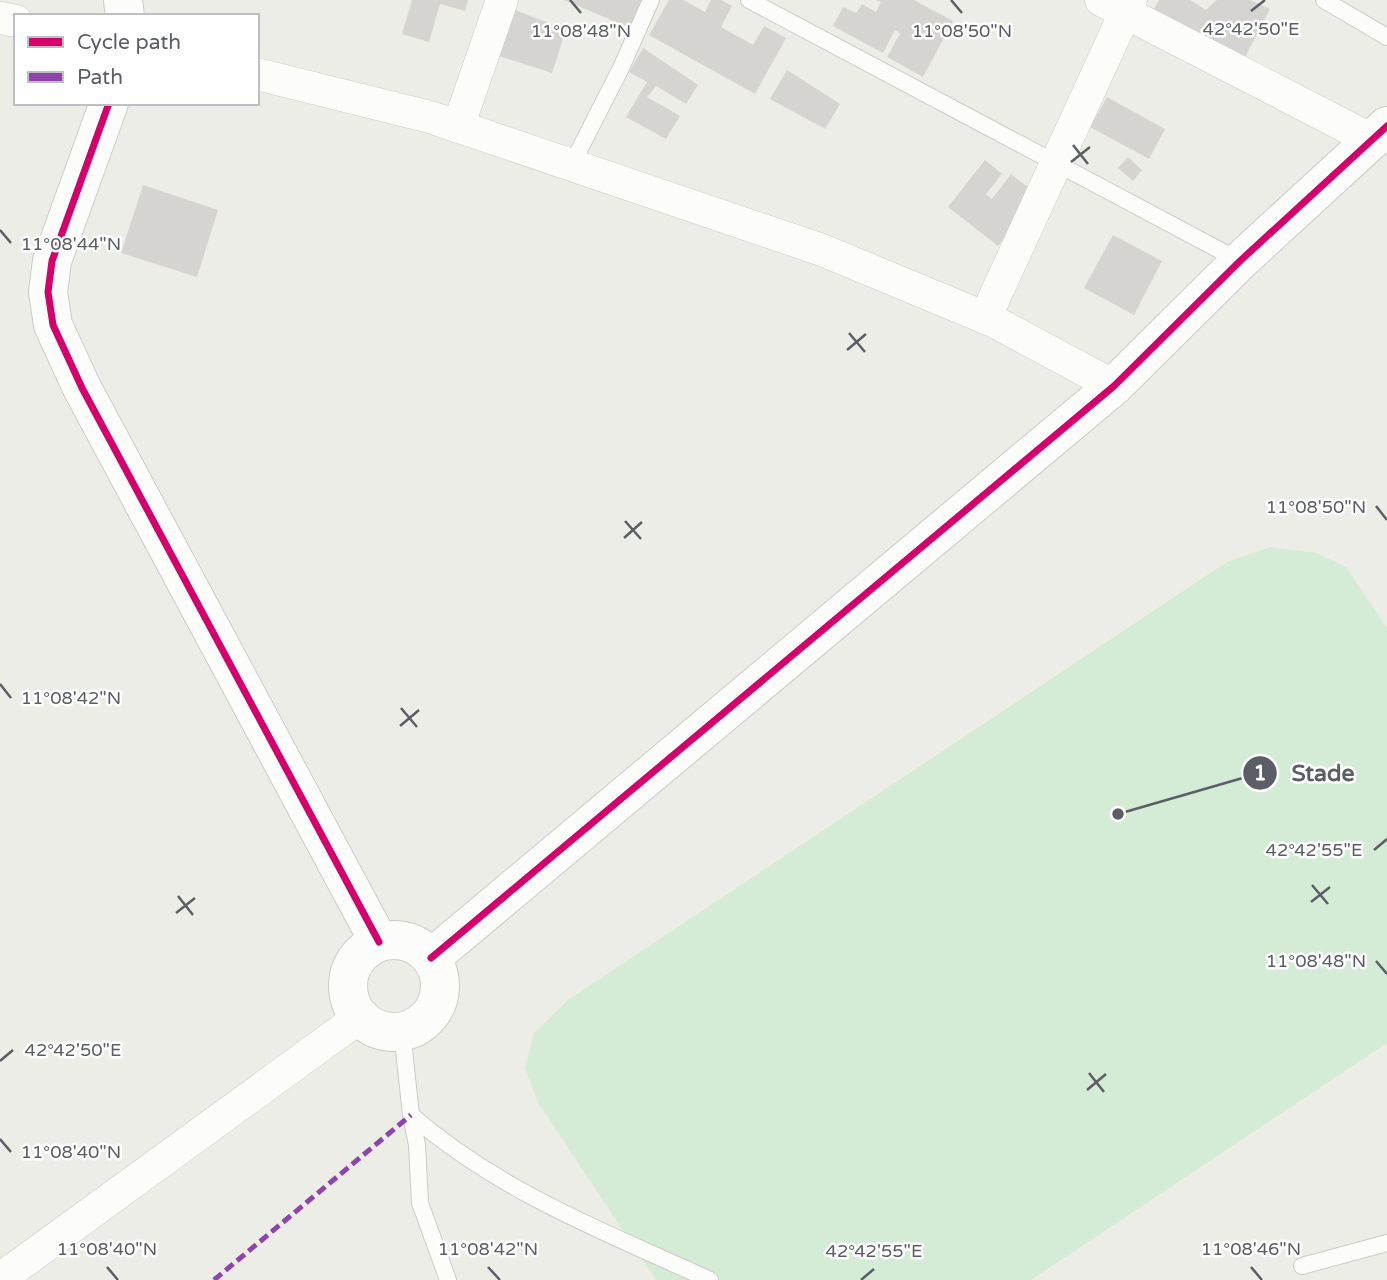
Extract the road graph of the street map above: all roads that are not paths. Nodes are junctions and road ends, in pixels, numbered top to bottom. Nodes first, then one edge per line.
1 (502, 0) edge
2 (651, 0) edge
3 (749, 0) edge
4 (1324, 0) edge
5 (1119, 4) edge
6 (1387, 37) edge
7 (259, 74) edge
8 (108, 105) edge
9 (458, 127) junction
10 (1379, 133) edge
11 (1055, 163) junction
12 (571, 166) junction
13 (1240, 261) junction
14 (985, 318) junction
15 (1114, 386) junction
16 (379, 942) junction
17 (431, 958) junction
18 (360, 1017) junction
19 (401, 1031) junction
20 (411, 1115) junction
21 (1387, 1243) edge
22 (1302, 1266) dead end
23 (0, 1279) edge
24 (448, 1280) edge
25 (710, 1280) edge

1 - 9 street
2 - 12 lane
3 - 11 lane
4 - 6 lane
5 - 10 street
5 - 11 street
7 - 9 street
8 - 16 street
9 - 12 street
10 - 13 street
11 - 13 lane
11 - 14 street
12 - 14 street
13 - 15 street
14 - 15 street
15 - 17 street
16 - 17 street
16 - 18 street
17 - 19 street
18 - 19 street
18 - 23 street
19 - 20 lane
20 - 24 lane
20 - 25 lane
21 - 22 lane

